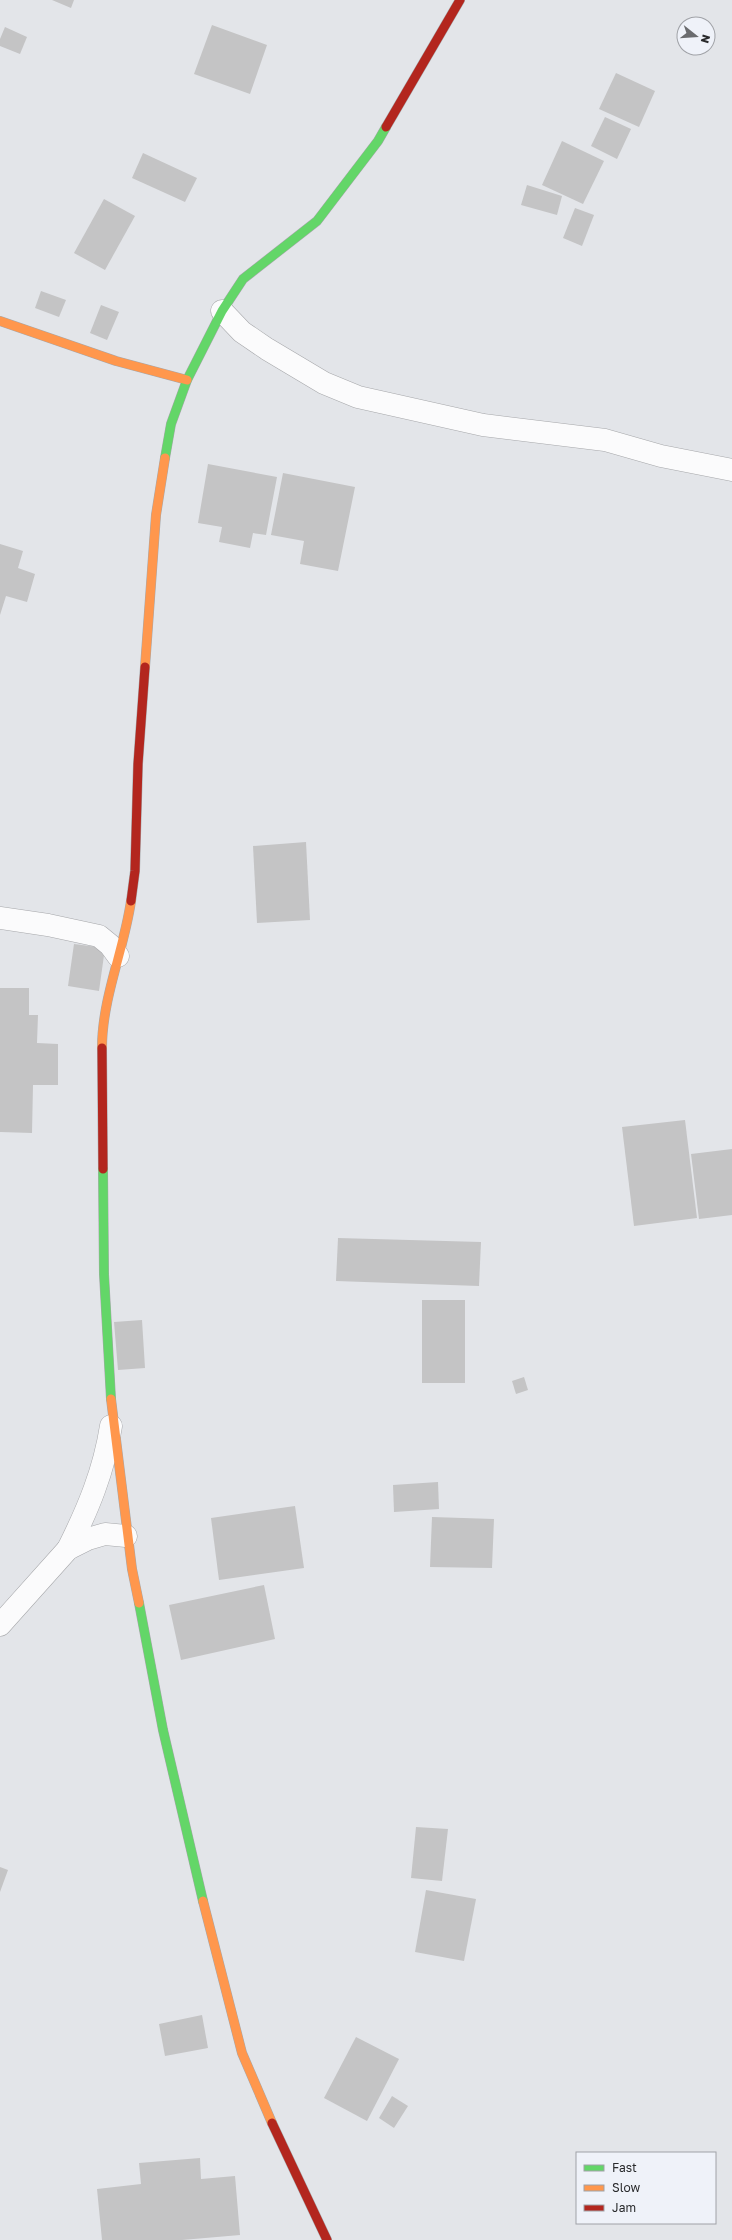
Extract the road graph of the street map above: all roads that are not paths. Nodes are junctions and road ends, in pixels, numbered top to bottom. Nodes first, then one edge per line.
1 (460, 0) edge
2 (222, 311) junction
3 (0, 321) edge
4 (187, 380) junction
5 (732, 470) edge
6 (0, 918) edge
7 (118, 956) junction
8 (112, 1421) junction
9 (126, 1536) junction
10 (68, 1549) junction
11 (0, 1625) edge
12 (327, 2240) edge

1 - 2 street
2 - 4 street
2 - 5 street
3 - 4 street
4 - 7 street
6 - 7 street
7 - 8 street
8 - 9 street
8 - 10 street
9 - 10 street
9 - 12 street
10 - 11 street

